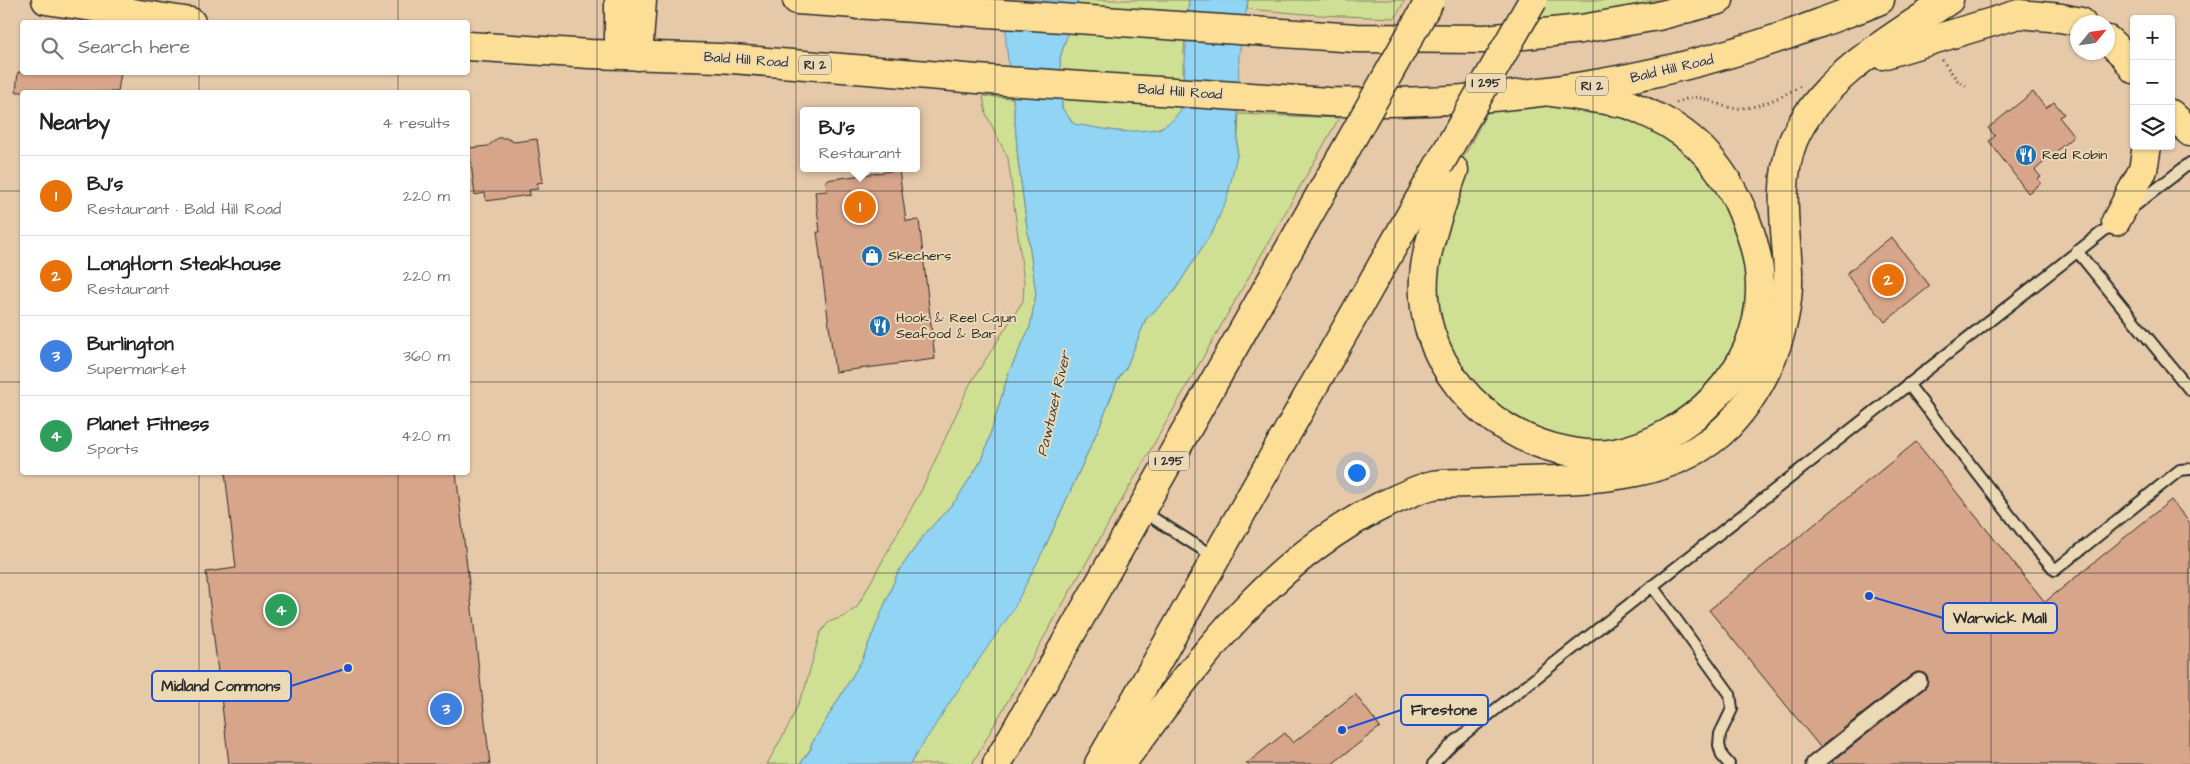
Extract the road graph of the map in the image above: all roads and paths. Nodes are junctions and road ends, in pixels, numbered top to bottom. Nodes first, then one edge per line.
1 (46, 0) edge
2 (619, 0) edge
3 (642, 0) edge
4 (797, 0) edge
5 (1430, 0) edge
6 (1533, 0) edge
7 (1540, 0) edge
8 (1719, 0) edge
9 (1880, 0) edge
10 (1949, 0) edge
11 (850, 2) edge
12 (178, 20) edge
13 (2070, 20) edge
14 (470, 46) edge
15 (628, 55) junction
16 (1858, 64) junction
17 (1806, 82) dead end
18 (1551, 92) junction
19 (1675, 104) dead end
20 (2175, 118) edge
21 (2190, 132) edge
22 (2146, 150) edge
23 (2190, 163) edge
24 (1447, 168) junction
25 (2116, 221) junction
26 (2077, 251) junction
27 (1908, 384) junction
28 (2190, 390) edge
29 (2190, 469) edge
30 (1141, 510) junction
31 (1216, 558) junction
32 (1652, 586) junction
33 (1919, 681) dead end
34 (997, 764) edge
35 (1099, 764) edge
36 (1121, 764) edge
37 (1433, 764) edge
38 (1729, 764) edge
39 (1814, 764) edge

1 - 12 main road
2 - 15 main road
3 - 15 main road
4 - 11 main road
5 - 30 main road, I 295, bridge
6 - 24 main road, I 295, bridge
7 - 24 main road
8 - 11 main road
9 - 18 main road, Bald Hill Road / RI 2
10 - 16 main road
13 - 16 main road
14 - 15 main road, Bald Hill Road / RI 2
15 - 18 main road, Bald Hill Road / RI 2
16 - 36 main road
17 - 19 path
18 - 24 main road
20 - 21 main road
22 - 25 main road
23 - 25 lane
24 - 31 main road, I 295
25 - 26 lane
26 - 27 lane
26 - 28 lane
27 - 29 lane
27 - 32 lane
30 - 31 lane
30 - 34 main road, I 295
31 - 35 main road, I 295
32 - 37 lane
32 - 38 lane
33 - 39 street

